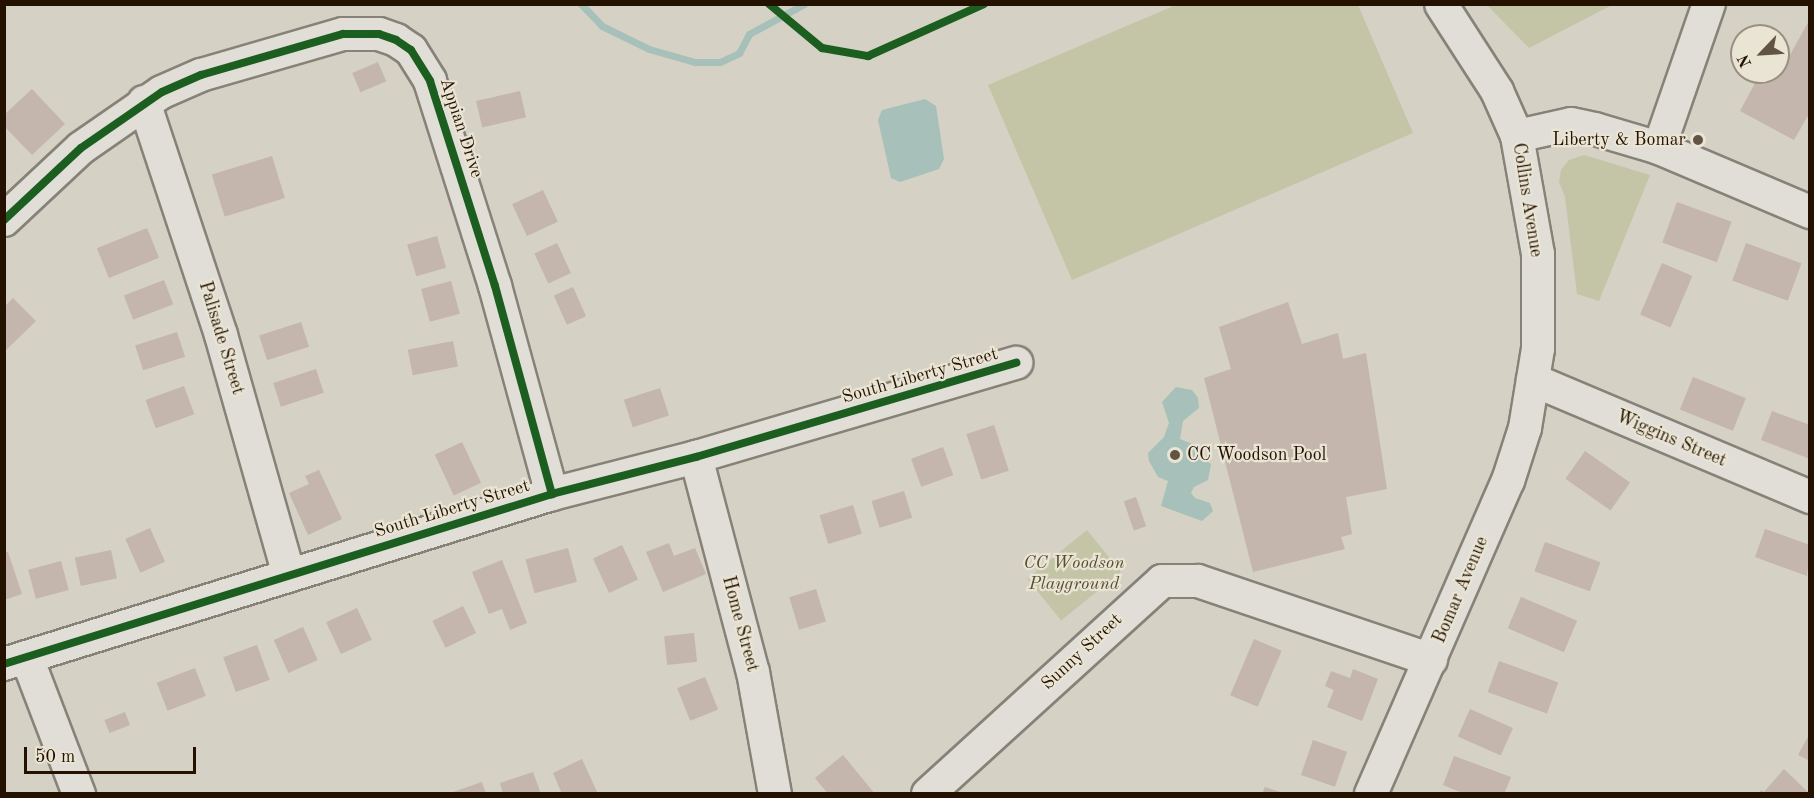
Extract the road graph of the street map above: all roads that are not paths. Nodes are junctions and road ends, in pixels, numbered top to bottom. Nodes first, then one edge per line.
1 (1441, 4) edge
2 (1709, 4) edge
3 (144, 102) junction
4 (1517, 136) junction
5 (1659, 148) junction
6 (1809, 212) edge
7 (4, 220) edge
8 (1016, 363) dead end
9 (1533, 380) junction
10 (696, 458) junction
11 (552, 494) junction
12 (1809, 497) edge
13 (289, 576) junction
14 (1431, 660) junction
15 (16, 661) edge
16 (79, 794) edge
17 (775, 794) edge
18 (928, 794) edge
19 (1371, 794) edge

1 - 4 street, Collins Avenue
2 - 5 street
3 - 7 street, Appian Drive
3 - 11 street, Appian Drive
3 - 13 street, Palisade Street
4 - 5 street
4 - 9 street, Collins Avenue
5 - 6 street
8 - 10 street, South Liberty Street
9 - 12 street, Wiggins Street
9 - 14 street, Bomar Avenue
10 - 11 street, South Liberty Street
10 - 17 street, Home Street
11 - 13 street, South Liberty Street
13 - 15 street, South Liberty Street
14 - 18 street, Sunny Street
14 - 19 street, Bomar Avenue
15 - 16 street

